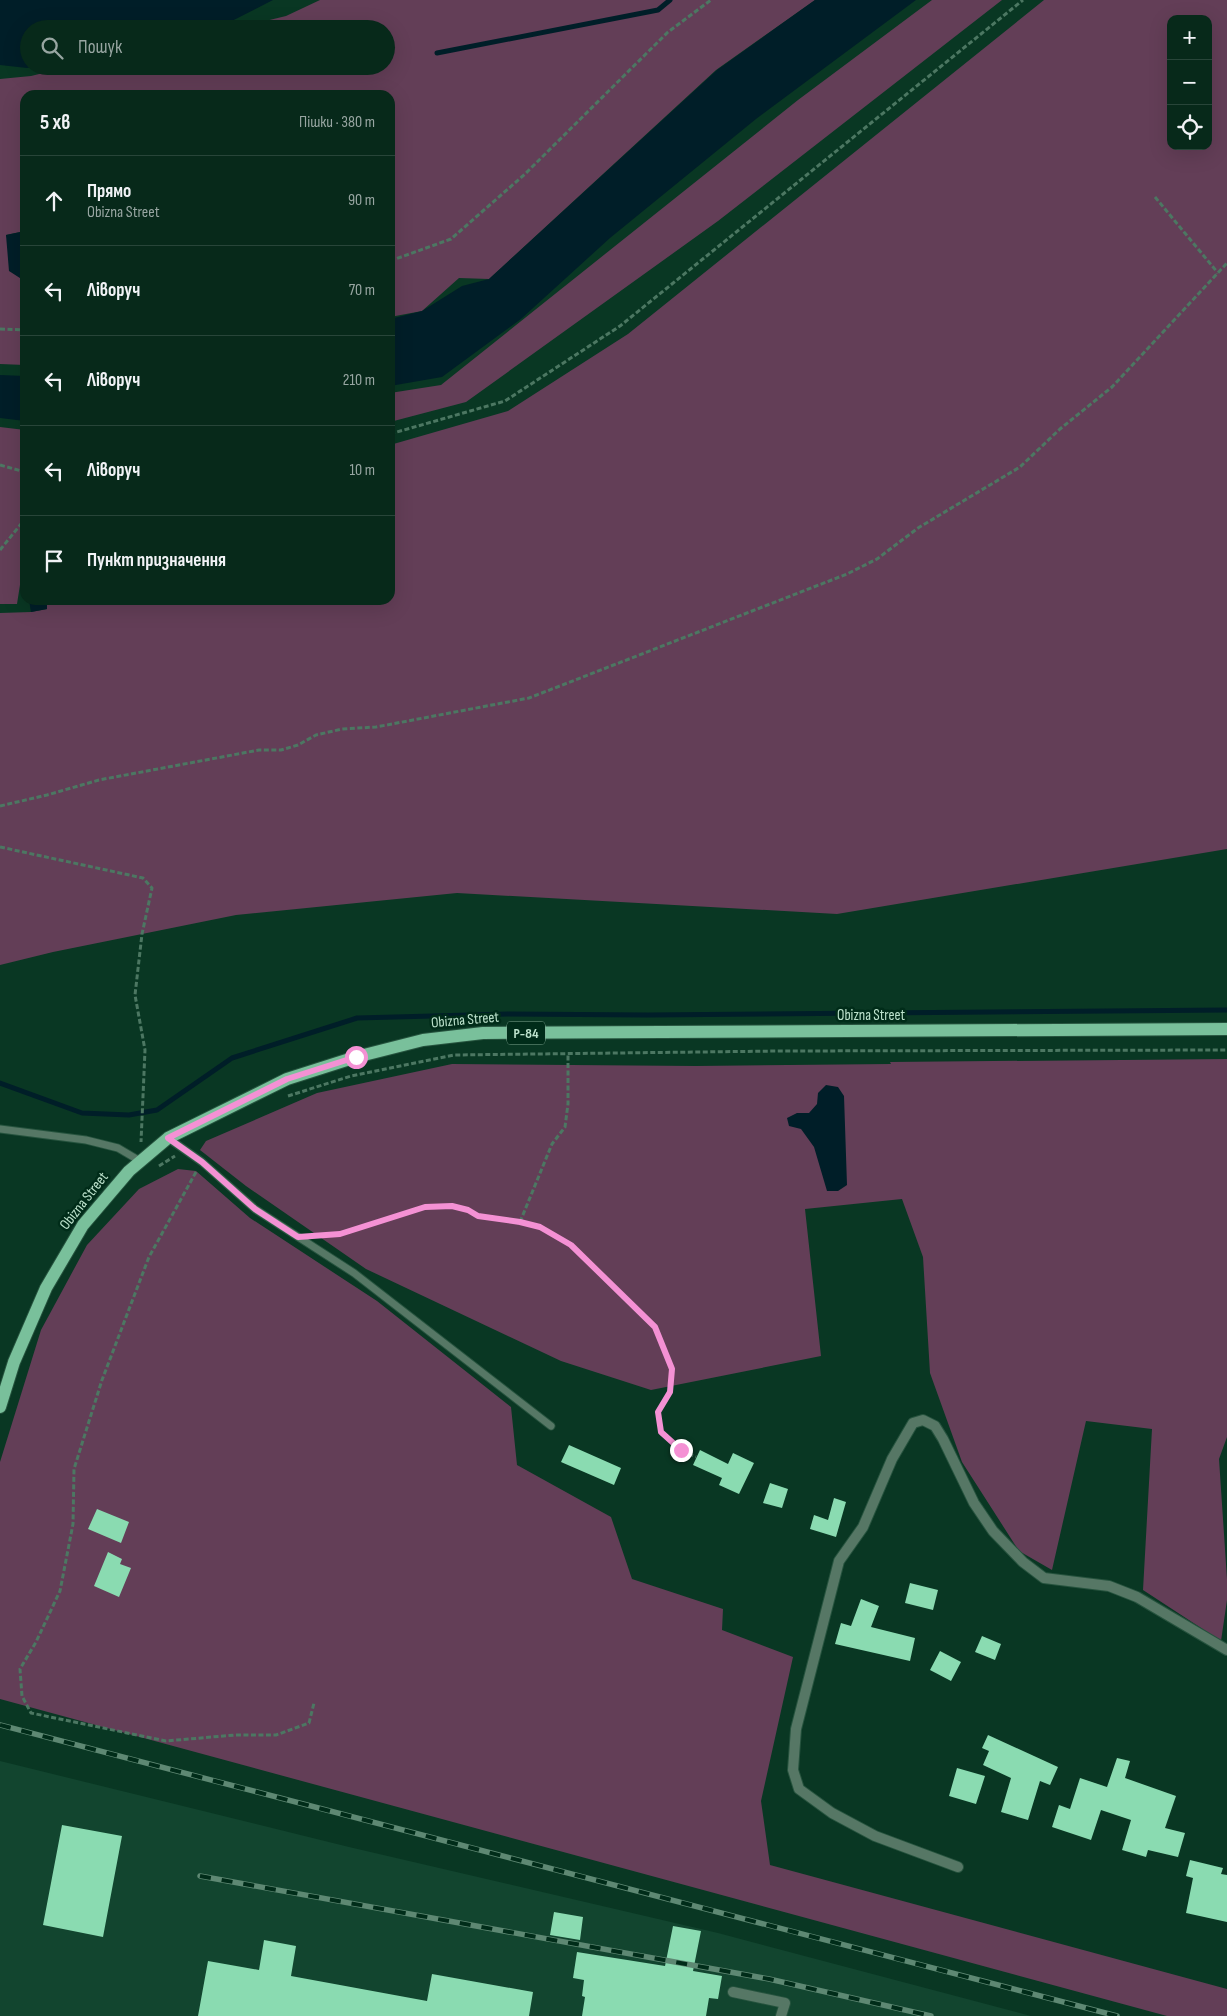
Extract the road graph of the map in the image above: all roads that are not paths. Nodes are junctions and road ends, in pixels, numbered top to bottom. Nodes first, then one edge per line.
1 (1227, 1029) edge
2 (0, 1128) edge
3 (168, 1138) junction
4 (140, 1161) junction
5 (0, 1407) edge
6 (551, 1426) dead end
7 (1227, 1650) edge
8 (958, 1867) dead end
9 (733, 1992) dead end
10 (781, 2016) edge

1 - 3 main road, Obizna Street / Р-84
2 - 4 lane
3 - 4 main road, Obizna Street / Р-84
3 - 6 lane
4 - 5 main road, Obizna Street / Р-84
7 - 8 street
9 - 10 street

